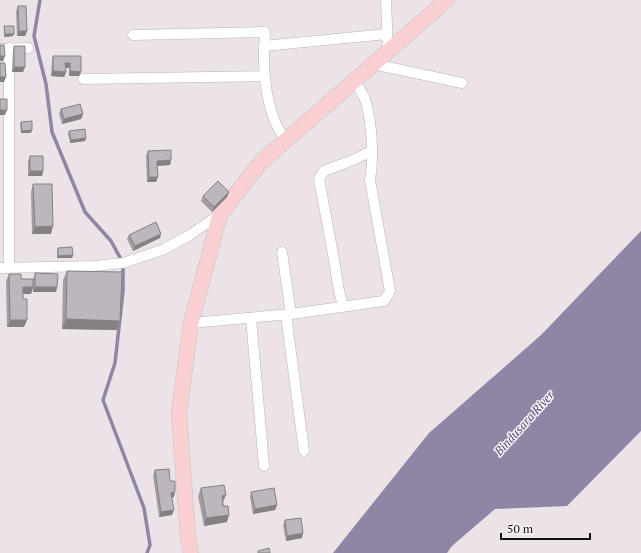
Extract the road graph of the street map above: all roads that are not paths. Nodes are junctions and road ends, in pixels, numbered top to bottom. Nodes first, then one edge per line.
1 (386, 0) edge
2 (447, 0) edge
3 (133, 34) dead end
4 (387, 34) junction
5 (264, 46) junction
6 (28, 48) dead end
7 (4, 49) edge
8 (388, 51) junction
9 (374, 64) junction
10 (264, 76) junction
11 (83, 79) dead end
12 (354, 80) junction
13 (462, 83) dead end
14 (285, 140) junction
15 (372, 151) junction
16 (220, 214) junction
17 (282, 252) dead end
18 (5, 268) edge
19 (343, 306) junction
20 (288, 314) junction
21 (251, 318) junction
22 (191, 323) junction
23 (304, 451) dead end
24 (264, 466) dead end
25 (191, 553) edge

1 - 4 street
2 - 8 main road
3 - 5 street
4 - 5 street
4 - 8 street
5 - 10 street
6 - 7 street
7 - 18 street
8 - 9 main road
9 - 12 main road
9 - 13 street
10 - 11 street
10 - 14 street
12 - 14 main road
12 - 15 street
14 - 16 main road
15 - 19 street
15 - 19 street
16 - 18 street
16 - 22 main road
17 - 20 street
19 - 20 street
20 - 21 street
20 - 23 street
21 - 22 street
21 - 24 street
22 - 25 main road

